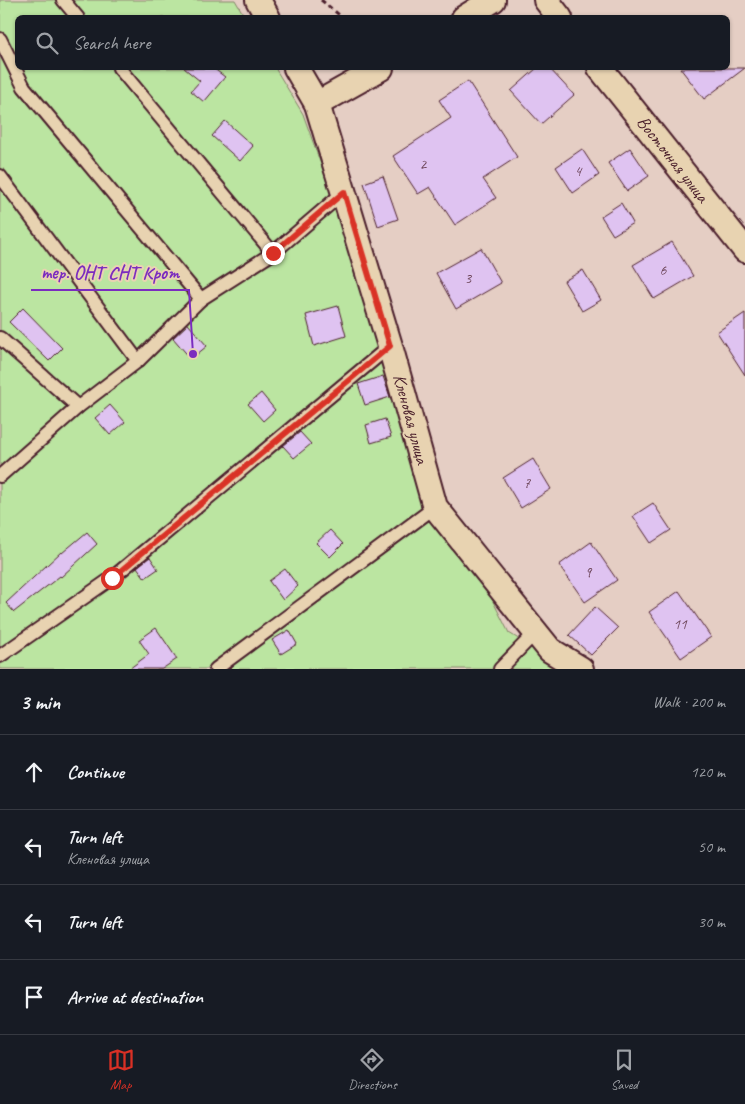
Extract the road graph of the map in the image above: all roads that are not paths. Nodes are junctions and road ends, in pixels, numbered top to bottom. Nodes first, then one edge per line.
1 (63, 0) edge
2 (258, 0) edge
3 (493, 0) edge
4 (546, 0) edge
5 (76, 15) edge
6 (266, 15) edge
7 (469, 15) edge
8 (558, 15) edge
9 (0, 39) edge
10 (15, 69) edge
11 (16, 70) edge
12 (121, 70) edge
13 (297, 70) edge
14 (377, 70) edge
15 (602, 70) edge
16 (317, 104) junction
17 (0, 176) edge
18 (344, 192) junction
19 (745, 250) edge
20 (273, 253) junction
21 (201, 299) junction
22 (0, 338) edge
23 (390, 346) junction
24 (138, 361) junction
25 (78, 407) junction
26 (0, 476) edge
27 (435, 507) junction
28 (536, 632) junction
29 (0, 656) edge
30 (216, 669) edge
31 (500, 669) edge
32 (581, 669) edge

1 - 5 lane
2 - 6 street
3 - 7 street
4 - 8 street
9 - 10 lane
11 - 21 lane
12 - 20 lane
13 - 16 street, Кленовая улица
14 - 16 street
15 - 19 street, Восточная улица
16 - 18 street, Кленовая улица
17 - 24 lane
18 - 20 lane
18 - 23 street, Кленовая улица
20 - 21 lane
21 - 24 lane
22 - 25 lane
23 - 27 street, Кленовая улица
23 - 29 lane
24 - 25 lane
25 - 26 lane
27 - 28 street, Кленовая улица
27 - 30 lane
28 - 31 lane
28 - 32 street, Кленовая улица

